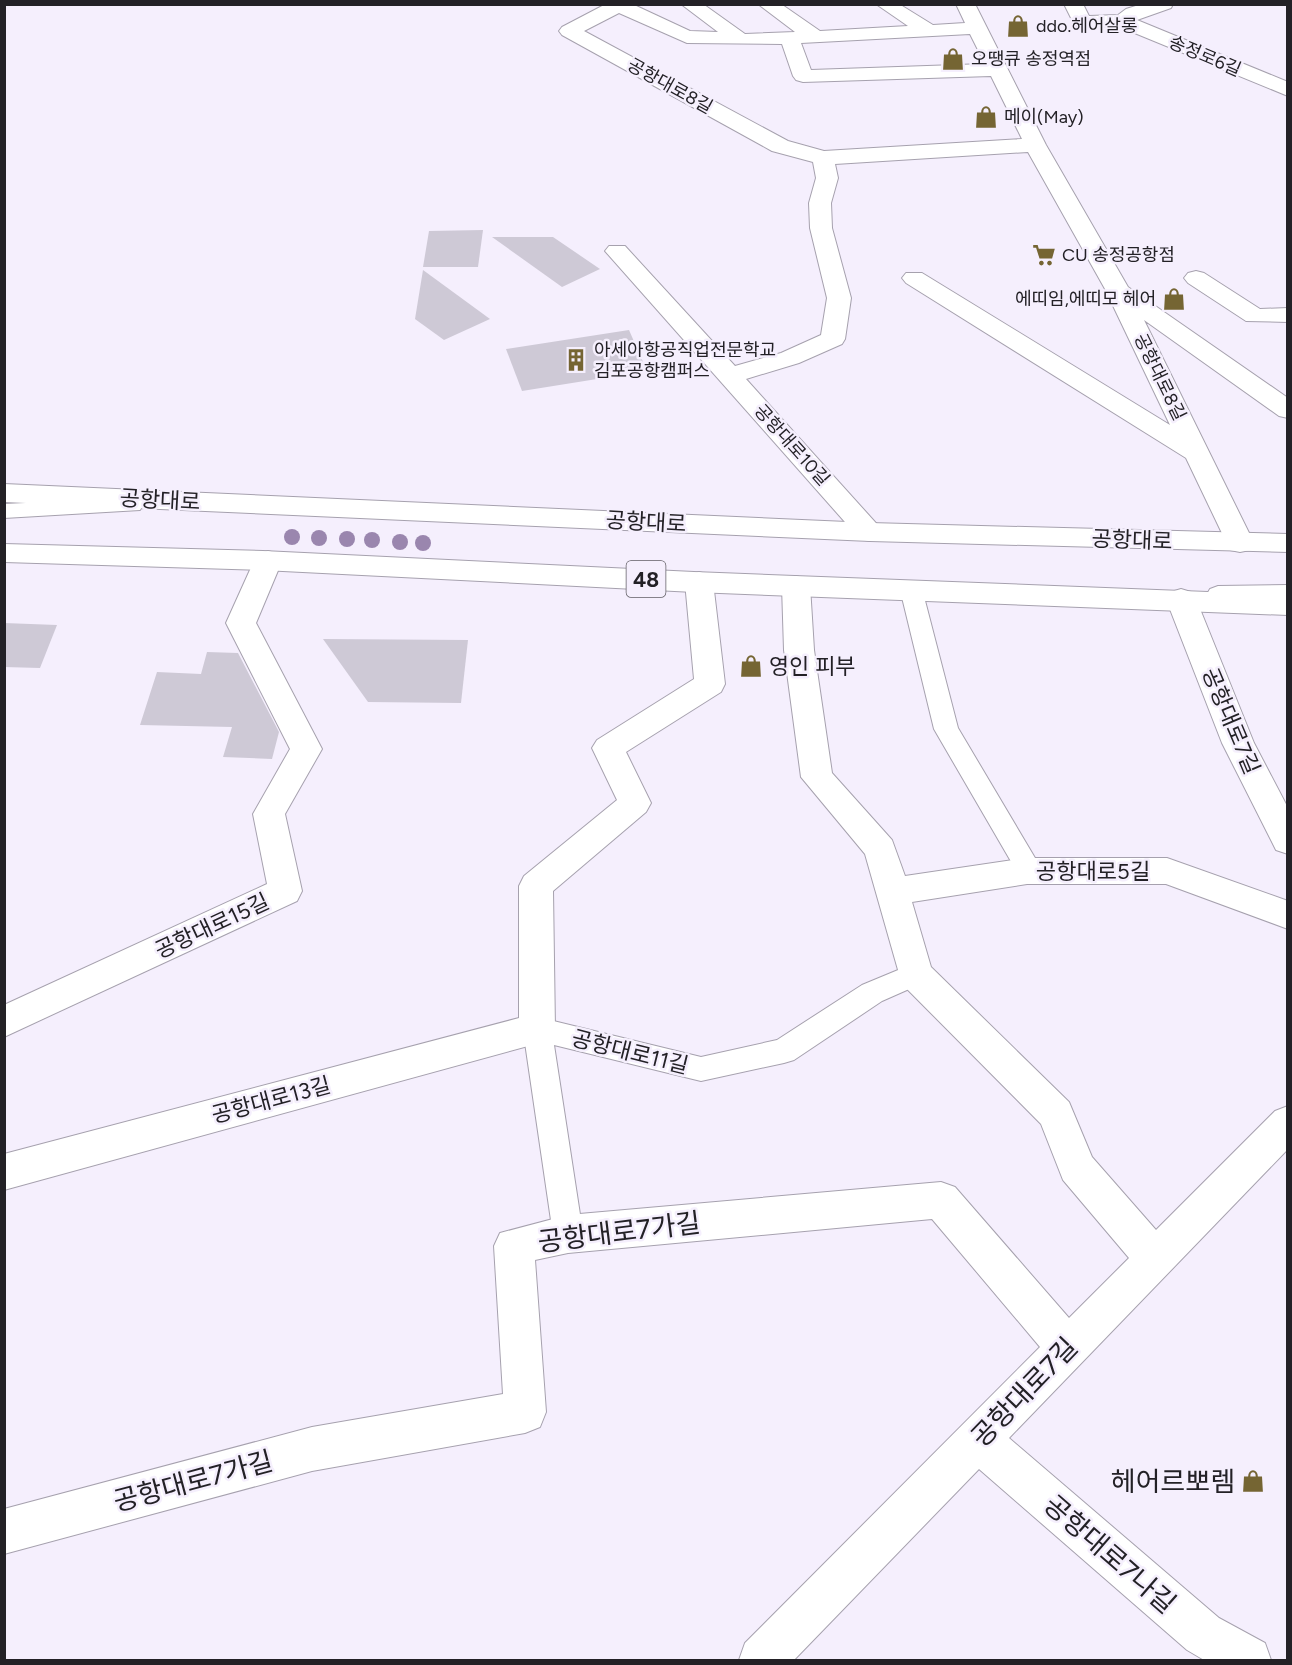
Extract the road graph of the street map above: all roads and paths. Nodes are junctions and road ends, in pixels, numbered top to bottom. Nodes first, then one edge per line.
1 (690, 4) edge
2 (767, 4) edge
3 (885, 4) edge
4 (965, 4) edge
5 (1073, 4) edge
6 (615, 5) edge
7 (1165, 5) edge
8 (1123, 21) junction
9 (976, 28) junction
10 (928, 30) junction
11 (816, 37) junction
12 (789, 38) junction
13 (740, 39) junction
14 (998, 70) junction
15 (1287, 90) edge
16 (1035, 145) junction
17 (823, 158) junction
18 (617, 251) dead end
19 (914, 278) dead end
20 (1196, 278) dead end
21 (1117, 289) junction
22 (1287, 315) edge
23 (1255, 316) junction
24 (1287, 335) edge
25 (730, 376) junction
26 (1287, 410) edge
27 (1196, 453) junction
28 (4, 493) edge
29 (189, 502) junction
30 (4, 511) edge
31 (870, 532) junction
32 (1240, 543) junction
33 (1287, 543) edge
34 (4, 553) edge
35 (268, 561) junction
36 (699, 582) junction
37 (796, 585) junction
38 (911, 589) junction
39 (1287, 593) edge
40 (1118, 596) junction
41 (1181, 599) junction
42 (1287, 605) edge
43 (1287, 841) edge
44 (1029, 870) junction
45 (892, 892) junction
46 (1287, 915) edge
47 (915, 974) junction
48 (4, 1022) edge
49 (537, 1029) junction
50 (1287, 1123) edge
51 (4, 1172) edge
52 (568, 1234) junction
53 (1155, 1258) junction
54 (1067, 1348) junction
55 (978, 1439) junction
56 (4, 1532) edge
57 (762, 1660) edge
58 (1248, 1660) edge

1 - 13 street
2 - 11 street
3 - 10 street
4 - 9 street, 공항대로8길
5 - 8 street
6 - 13 street
6 - 17 street, 공항대로8길
7 - 8 street
8 - 15 street, 송정로6길
9 - 10 street
9 - 14 street, 공항대로8길
10 - 11 street
11 - 12 street
12 - 13 street
12 - 14 street
14 - 16 street, 공항대로8길
16 - 17 street, 공항대로8길
16 - 21 street, 공항대로8길
17 - 25 street
18 - 25 street, 공항대로10길
19 - 27 street, 공항대로8길
20 - 23 street
21 - 26 street
21 - 27 street, 공항대로8길
22 - 23 street
23 - 24 street
25 - 31 street, 공항대로10길
27 - 32 street, 공항대로8길
28 - 29 street, 공항대로
29 - 30 lane
29 - 31 street, 공항대로
31 - 32 street, 공항대로
32 - 33 street, 공항대로
34 - 35 street, 48
35 - 36 street, 48
35 - 48 street, 공항대로15길
36 - 37 street, 48
36 - 49 street
37 - 38 street, 48
37 - 45 street
38 - 40 street, 48
38 - 44 lane
39 - 40 lane
40 - 41 street, 48
41 - 42 street, 48
41 - 43 street, 공항대로7길
44 - 45 street, 공항대로5길
44 - 46 street, 공항대로5길
45 - 47 street
47 - 49 lane, 공항대로11길
47 - 53 street
49 - 51 street, 공항대로13길
49 - 52 lane
50 - 53 street, 공항대로7길
52 - 54 street, 공항대로7가길
52 - 56 street, 공항대로7가길
53 - 54 street, 공항대로7길
54 - 55 street, 공항대로7길
55 - 57 street, 공항대로7길
55 - 58 street, 공항대로7나길

